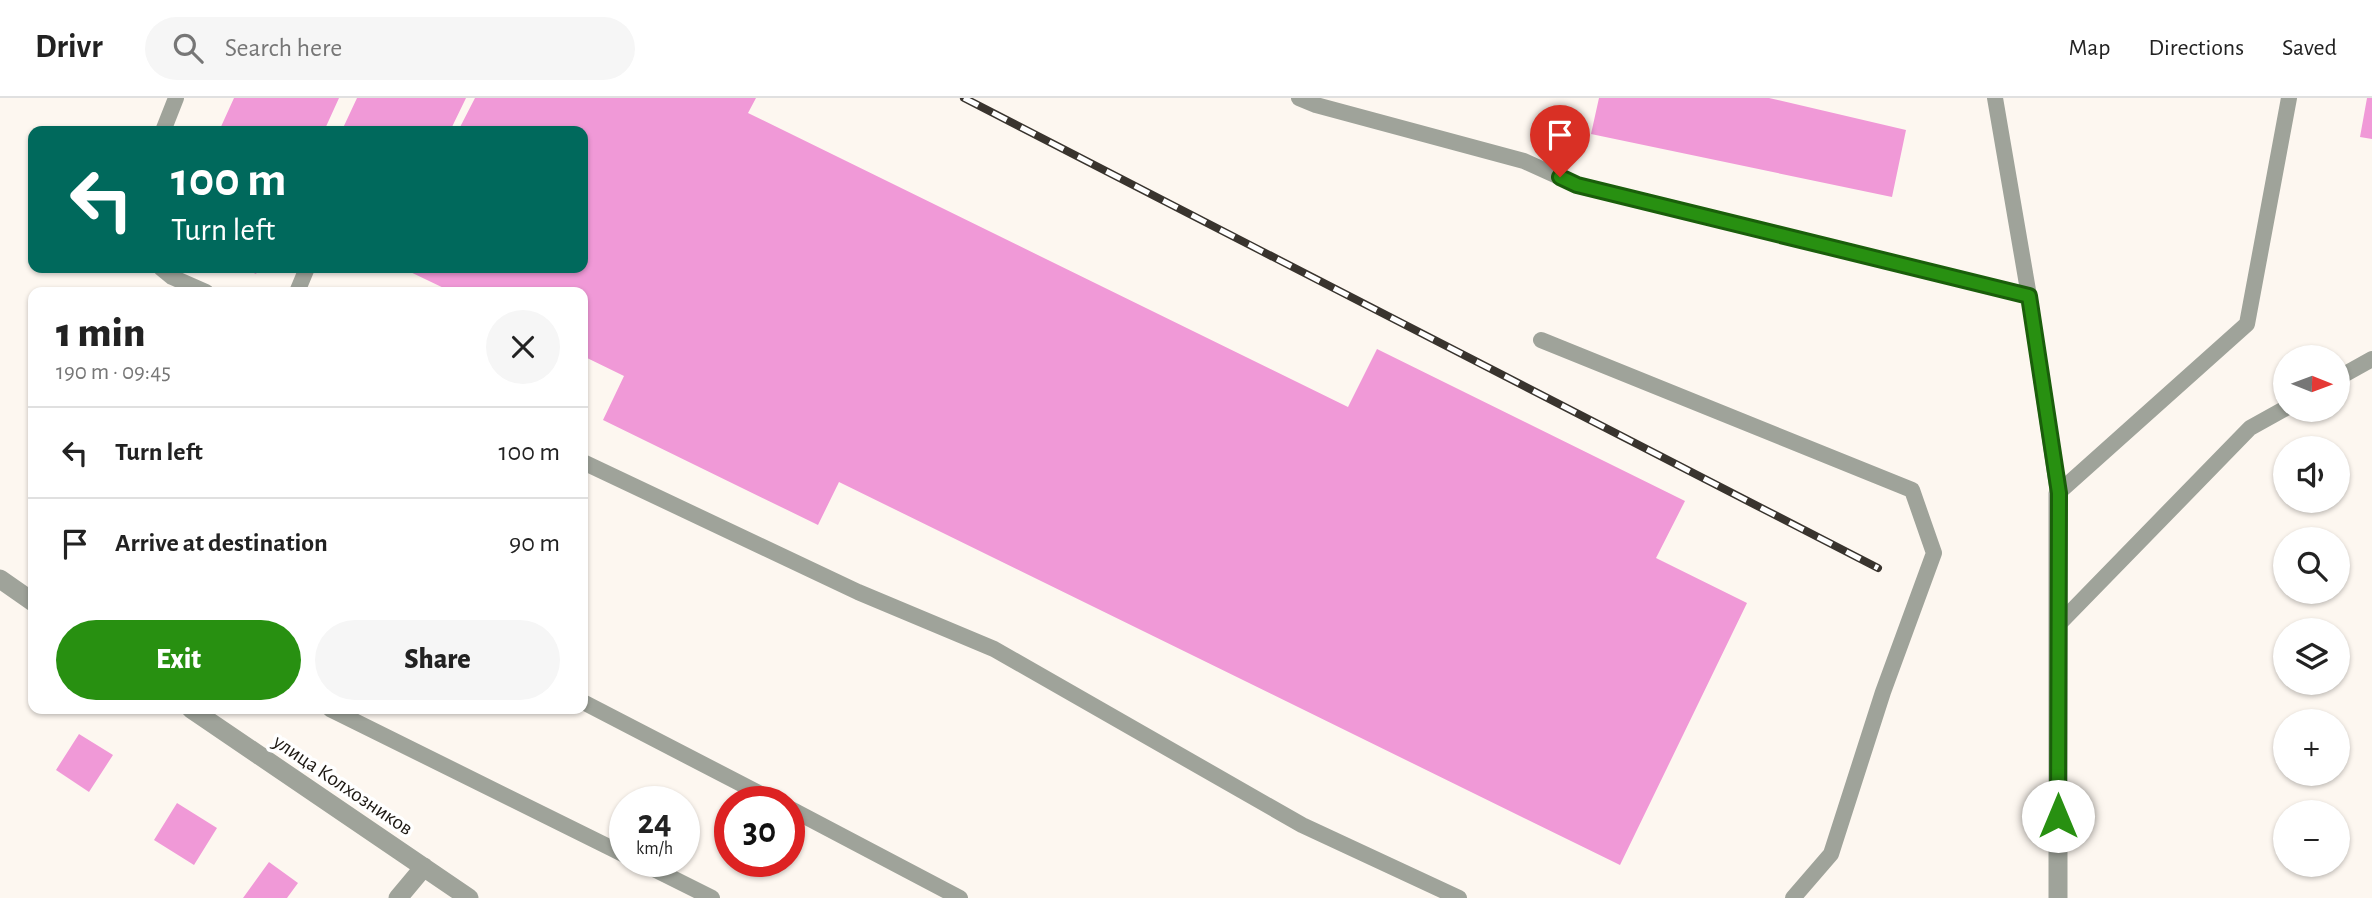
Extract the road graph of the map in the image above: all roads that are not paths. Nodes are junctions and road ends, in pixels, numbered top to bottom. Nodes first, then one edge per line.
1 (176, 98) edge
2 (1299, 98) edge
3 (1994, 98) edge
4 (2289, 98) edge
5 (165, 126) edge
6 (167, 273) edge
7 (195, 287) edge
8 (2029, 296) junction
9 (1541, 341) dead end
10 (2372, 359) edge
11 (2350, 371) edge
12 (2273, 415) edge
13 (588, 464) edge
14 (2059, 493) junction
15 (0, 579) edge
16 (28, 599) edge
17 (2057, 626) junction
18 (588, 705) edge
19 (198, 714) edge
20 (340, 714) edge
21 (745, 786) edge
22 (805, 816) edge
23 (609, 847) edge
24 (424, 867) junction
25 (670, 877) edge
26 (398, 898) edge
27 (469, 898) edge
28 (712, 898) edge
29 (960, 898) edge
30 (1459, 898) edge
31 (1793, 898) edge
32 (2058, 898) edge

1 - 5 lane
2 - 8 lane
3 - 8 lane
4 - 14 lane
6 - 7 lane
8 - 14 lane
9 - 31 lane
10 - 11 lane
12 - 17 lane
13 - 30 lane
14 - 17 street
15 - 16 street
17 - 32 street
18 - 21 lane
19 - 24 street, улица Колхозников
20 - 23 lane
22 - 29 lane
24 - 26 street
24 - 27 street, улица Колхозников
25 - 28 lane

